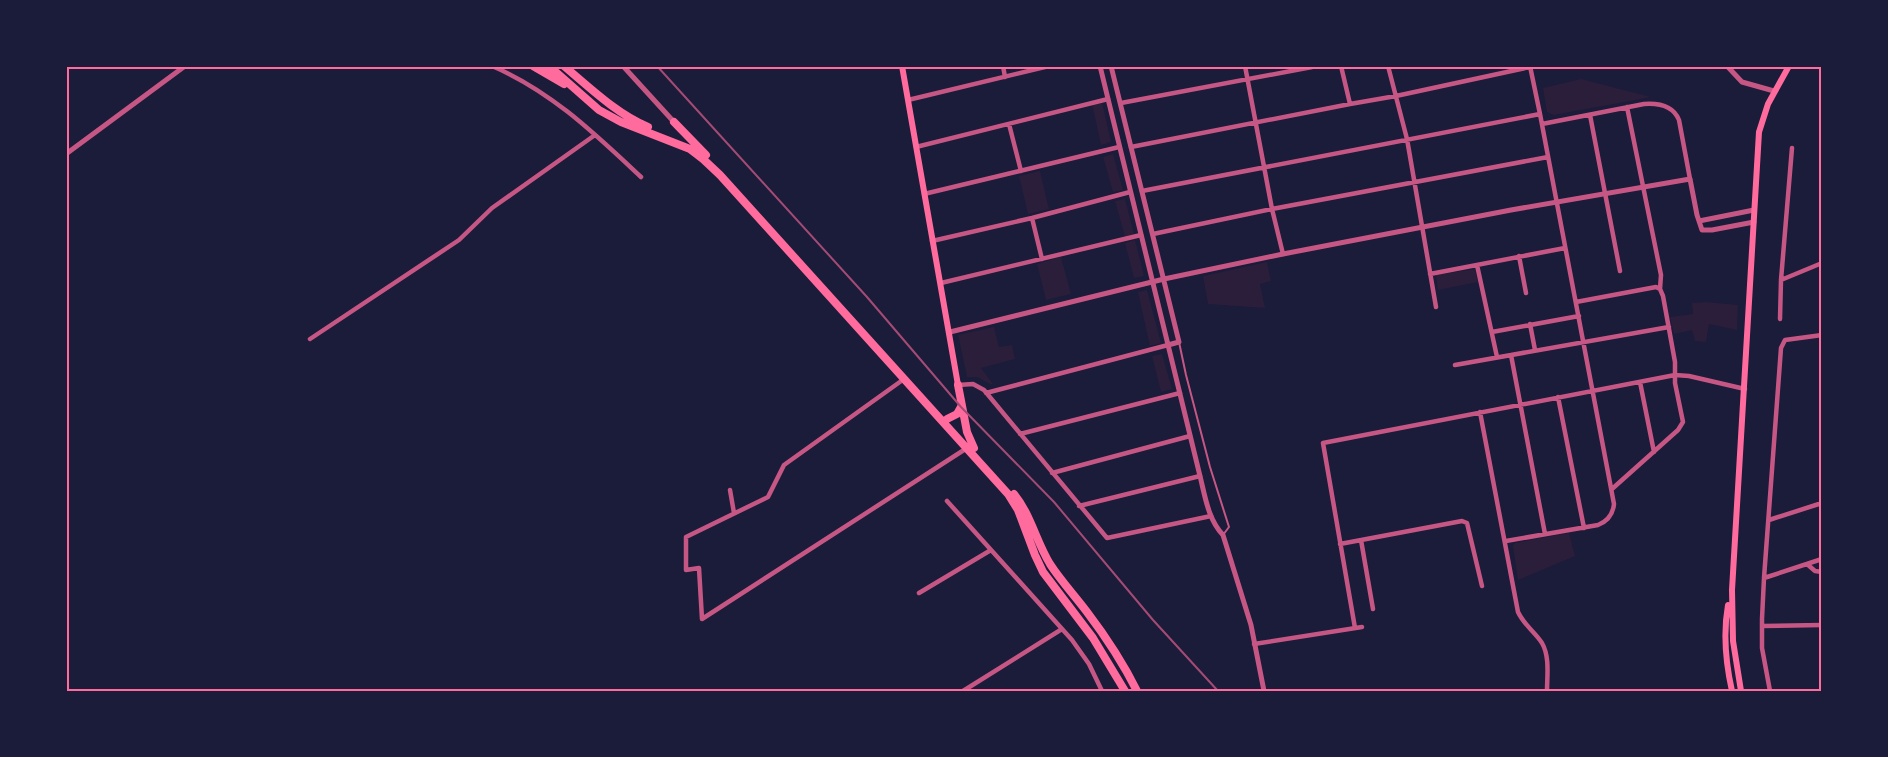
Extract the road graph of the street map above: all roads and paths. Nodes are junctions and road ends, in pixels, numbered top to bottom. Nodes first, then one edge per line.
1 (185, 66) edge
2 (492, 66) edge
3 (533, 66) edge
4 (549, 66) edge
5 (566, 66) edge
6 (623, 66) edge
7 (902, 66) edge
8 (1003, 66) edge
9 (1049, 66) edge
10 (1100, 66) edge
11 (1111, 66) edge
12 (1245, 66) edge
13 (1341, 66) edge
14 (1388, 66) edge
15 (1530, 66) edge
16 (1726, 66) edge
17 (1789, 66) edge
18 (1312, 67) edge
19 (1005, 77) junction
20 (1248, 79) junction
21 (1774, 91) junction
22 (583, 95) junction
23 (1396, 96) junction
24 (1108, 99) junction
25 (908, 100) junction
26 (1121, 104) junction
27 (1350, 104) junction
28 (1627, 108) junction
29 (1540, 114) junction
30 (1590, 115) junction
31 (674, 122) joint
32 (1256, 122) junction
33 (1009, 124) junction
34 (1542, 124) junction
35 (595, 135) junction
36 (1407, 139) junction
37 (916, 147) junction
38 (1119, 147) junction
39 (1131, 147) junction
40 (1792, 148) dead end
41 (66, 154) edge
42 (706, 155) junction
43 (1548, 157) junction
44 (1264, 167) junction
45 (1021, 171) junction
46 (641, 177) dead end
47 (1690, 178) junction
48 (1414, 182) junction
49 (1643, 187) junction
50 (1142, 191) junction
51 (1130, 192) junction
52 (924, 194) junction
53 (1605, 194) junction
54 (1557, 202) junction
55 (1272, 209) junction
56 (1754, 210) junction
57 (1032, 218) junction
58 (1698, 221) junction
59 (1754, 222) junction
60 (1422, 228) junction
61 (1153, 234) junction
62 (1141, 235) junction
63 (932, 241) junction
64 (1565, 248) junction
65 (1284, 254) junction
66 (1519, 256) junction
67 (1042, 259) junction
68 (1822, 263) edge
69 (1477, 265) junction
70 (1620, 271) dead end
71 (1430, 274) junction
72 (1164, 279) junction
73 (1781, 280) junction
74 (1153, 282) junction
75 (941, 284) junction
76 (1660, 289) junction
77 (1526, 293) dead end
78 (1576, 302) junction
79 (1436, 307) dead end
80 (1579, 316) junction
81 (1780, 319) dead end
82 (1530, 324) junction
83 (1669, 327) junction
84 (950, 332) junction
85 (1492, 332) junction
86 (1822, 335) edge
87 (310, 339) dead end
88 (1179, 342) junction
89 (1584, 342) junction
90 (1168, 345) junction
91 (1535, 350) junction
92 (1511, 355) junction
93 (1497, 357) junction
94 (1455, 365) dead end
95 (1675, 375) junction
96 (904, 379) junction
97 (1640, 382) junction
98 (958, 385) junction
99 (1745, 389) junction
100 (1593, 390) junction
101 (986, 393) junction
102 (1180, 393) junction
103 (1558, 397) junction
104 (1521, 404) junction
105 (962, 407) junction
106 (1480, 412) junction
107 (947, 419) junction
108 (1020, 434) junction
109 (1190, 436) junction
110 (970, 448) junction
111 (1654, 452) junction
112 (1052, 473) junction
113 (1200, 476) junction
114 (1822, 487) edge
115 (1612, 489) junction
116 (730, 490) dead end
117 (946, 501) dead end
118 (1821, 503) edge
119 (1080, 506) junction
120 (734, 513) junction
121 (1211, 516) junction
122 (1769, 520) junction
123 (1584, 528) junction
124 (1545, 534) junction
125 (1223, 535) junction
126 (1361, 540) junction
127 (1506, 541) junction
128 (1340, 544) junction
129 (991, 550) junction
130 (1822, 559) edge
131 (1807, 564) junction
132 (1822, 572) edge
133 (1764, 578) junction
134 (1482, 586) dead end
135 (1731, 590) junction
136 (919, 593) dead end
137 (1373, 609) dead end
138 (1762, 626) junction
139 (1822, 626) edge
140 (1362, 627) dead end
141 (1355, 628) junction
142 (1062, 629) junction
143 (1254, 644) junction
144 (1822, 685) edge
145 (963, 691) edge
146 (1102, 691) edge
147 (1125, 691) edge
148 (1138, 691) edge
149 (1264, 691) edge
150 (1547, 691) edge
151 (1732, 691) edge
152 (1741, 691) edge
153 (1770, 691) edge
154 (1822, 691) edge

1 - 41 street
2 - 35 street
3 - 22 highway
4 - 22 highway
5 - 42 highway
6 - 31 street
7 - 25 main road
8 - 19 street
9 - 19 street
10 - 24 street
11 - 26 street
12 - 20 street
13 - 27 street
14 - 23 street
15 - 23 street
15 - 29 street
16 - 21 street
17 - 21 main road
18 - 20 street
19 - 25 street
20 - 26 street
20 - 32 street
21 - 56 main road
22 - 96 highway
23 - 27 street
23 - 36 street
24 - 33 street
24 - 38 street
25 - 37 main road
26 - 39 street
27 - 32 street
28 - 30 street
28 - 47 street
28 - 49 street
29 - 34 street
29 - 36 street
30 - 34 street
30 - 53 street
31 - 42 highway
32 - 39 street
32 - 44 street
33 - 37 street
33 - 45 street
34 - 43 street
35 - 46 street
35 - 87 street
36 - 44 street
36 - 48 street
37 - 52 main road
38 - 39 street
38 - 45 street
38 - 51 street
39 - 50 street
40 - 73 street
42 - 107 highway
43 - 48 street
43 - 54 street
44 - 50 street
44 - 55 street
45 - 52 street
47 - 49 street
47 - 58 street
48 - 55 street
48 - 60 street
49 - 53 street
49 - 76 street
50 - 61 street
51 - 57 street
51 - 62 street
52 - 63 main road
53 - 54 street
53 - 70 street
54 - 60 street
54 - 64 street
55 - 61 street
55 - 65 street
56 - 58 street
56 - 59 main road
57 - 63 street
57 - 67 street
58 - 59 street
59 - 99 main road
60 - 65 street
60 - 71 street
61 - 72 street
62 - 67 street
62 - 74 street
63 - 75 main road
64 - 66 street
64 - 78 street
65 - 72 street
66 - 69 street
66 - 77 street
67 - 75 street
68 - 73 street
69 - 71 street
69 - 85 street
71 - 79 street
72 - 74 street
72 - 88 street
73 - 81 street
74 - 84 street
74 - 90 street
75 - 84 main road
76 - 78 street
76 - 83 street
78 - 80 street
80 - 82 street
80 - 89 street
82 - 85 street
82 - 91 street
83 - 89 street
83 - 95 street
84 - 98 main road
85 - 93 street
86 - 122 street
88 - 90 street
88 - 125 lane
89 - 91 street
89 - 100 street
90 - 101 street
90 - 102 street
91 - 92 street
92 - 93 street
92 - 104 street
93 - 94 street
95 - 97 street
95 - 99 street
95 - 111 street
96 - 110 highway
96 - 120 street
97 - 100 street
97 - 111 street
98 - 101 street
98 - 105 highway
99 - 135 main road
100 - 103 street
100 - 115 street
101 - 108 street
102 - 108 street
102 - 109 street
103 - 104 street
103 - 123 street
104 - 106 street
104 - 124 street
105 - 107 highway
105 - 110 highway
106 - 127 street
106 - 128 street
107 - 110 highway
108 - 112 street
109 - 112 street
109 - 113 street
110 - 120 street
110 - 147 highway
110 - 148 highway
111 - 115 street
112 - 119 street
113 - 119 street
113 - 121 street
114 - 118 street
115 - 123 street
116 - 120 street
117 - 129 street
118 - 122 street
119 - 121 street
121 - 125 street
122 - 133 street
123 - 124 street
124 - 127 street
125 - 143 street
126 - 128 street
126 - 134 street
126 - 137 street
127 - 150 street
128 - 141 street
129 - 136 street
129 - 142 street
130 - 131 street
131 - 132 street
131 - 133 street
133 - 138 street
135 - 151 main road
135 - 152 main road
138 - 139 street
138 - 153 street
140 - 141 street
141 - 143 street
142 - 145 street
142 - 146 street
143 - 149 street
144 - 154 street

